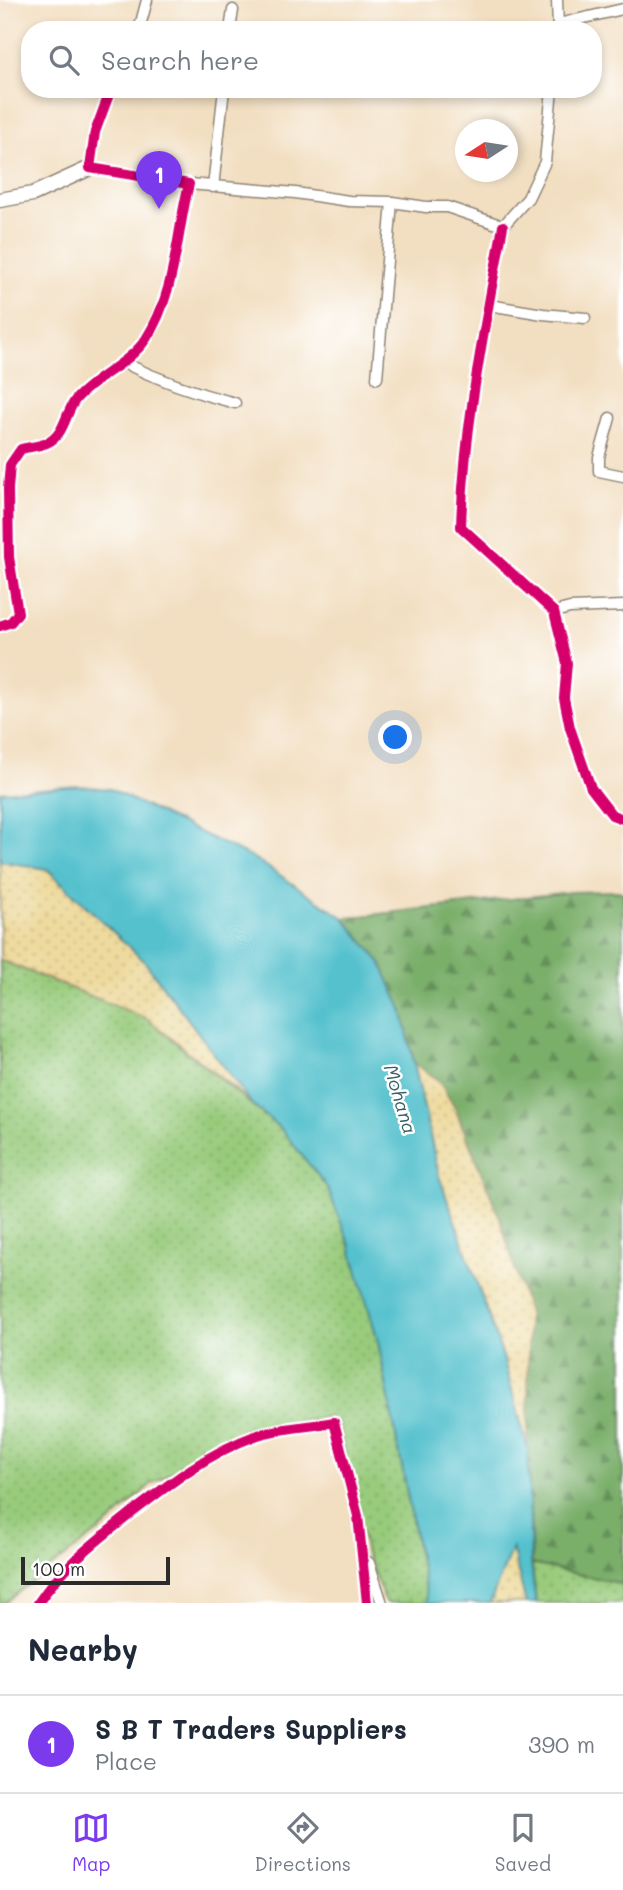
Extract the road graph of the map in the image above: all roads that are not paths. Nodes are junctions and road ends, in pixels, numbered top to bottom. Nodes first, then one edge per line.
1 (147, 0) edge
2 (556, 0) edge
3 (623, 9) edge
4 (233, 10) dead end
5 (141, 21) edge
6 (231, 21) edge
7 (558, 21) edge
8 (580, 21) edge
9 (108, 98) edge
10 (223, 98) edge
11 (551, 98) edge
12 (90, 168) junction
13 (189, 184) junction
14 (213, 187) junction
15 (0, 200) edge
16 (392, 202) junction
17 (503, 226) junction
18 (489, 305) junction
19 (585, 318) dead end
20 (122, 362) junction
21 (377, 379) dead end
22 (235, 404) dead end
23 (610, 418) dead end
24 (623, 476) edge
25 (4, 492) edge
26 (623, 607) edge
27 (554, 611) junction
28 (0, 626) edge
29 (623, 819) edge
30 (364, 1559) junction
31 (38, 1603) edge
32 (367, 1603) edge
33 (382, 1603) edge

1 - 5 street
2 - 7 street
3 - 8 street
4 - 6 street
9 - 12 street
10 - 14 street
11 - 17 street
12 - 13 street
12 - 15 main road
13 - 14 street
13 - 20 street
14 - 16 street
16 - 17 street
16 - 21 street
17 - 18 street
18 - 19 street
18 - 27 street
20 - 22 street
20 - 25 street
23 - 24 street
25 - 28 street
26 - 27 street
27 - 29 street
30 - 31 street
30 - 32 street
30 - 33 street

